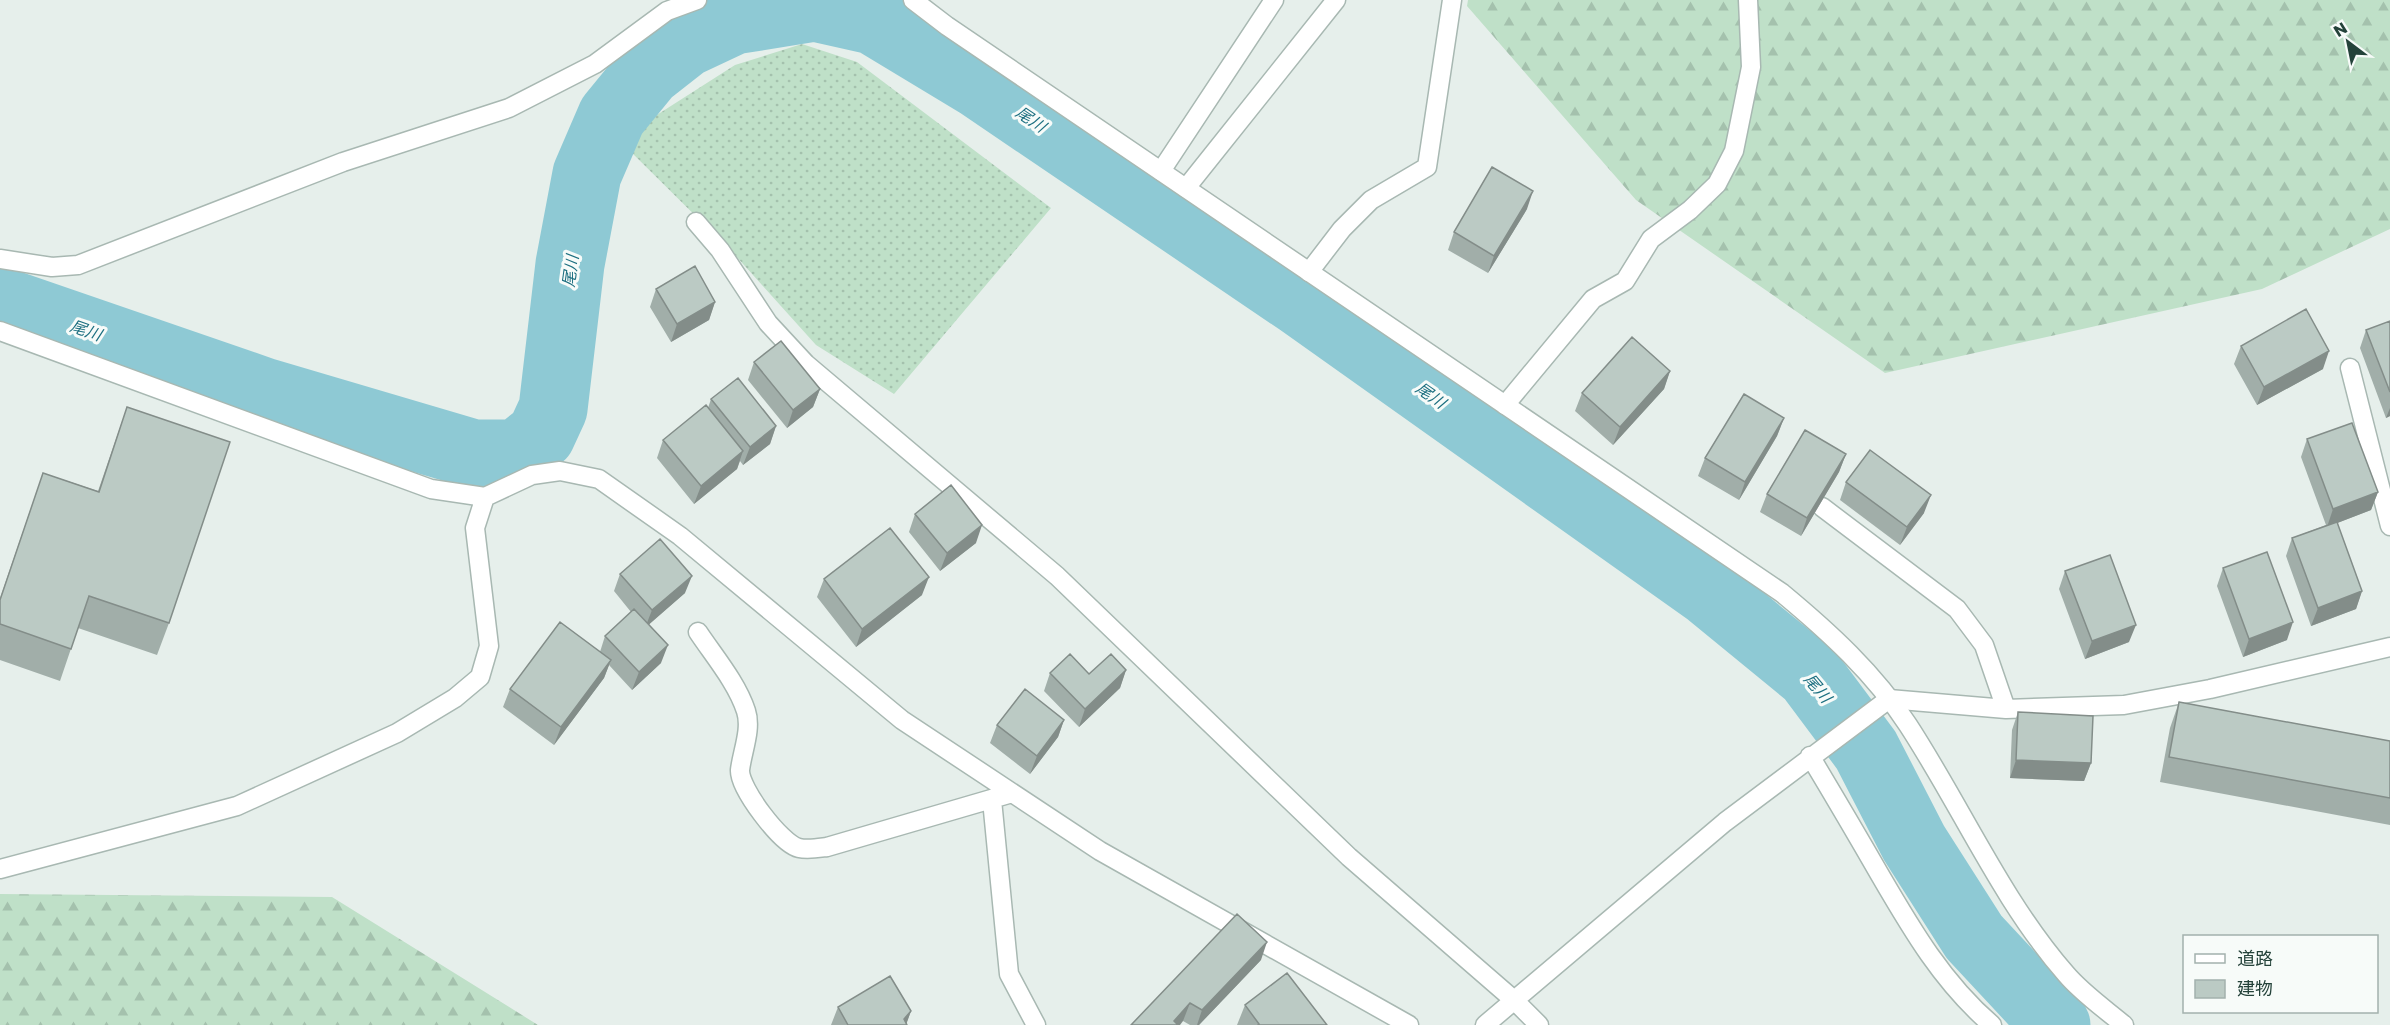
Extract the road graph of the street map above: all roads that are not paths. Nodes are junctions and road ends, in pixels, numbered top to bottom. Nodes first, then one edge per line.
1 (697, 0) edge
2 (913, 0) edge
3 (1274, 0) edge
4 (1336, 0) edge
5 (1452, 0) edge
6 (1748, 0) edge
7 (1161, 171) junction
8 (1186, 188) junction
9 (696, 222) dead end
10 (0, 259) edge
11 (1309, 272) junction
12 (0, 331) edge
13 (2350, 368) dead end
14 (1505, 405) junction
15 (485, 497) junction
16 (1822, 507) edge
17 (2390, 526) edge
18 (698, 632) dead end
19 (2390, 647) edge
20 (1889, 699) junction
21 (2006, 709) junction
22 (1816, 752) junction
23 (1012, 793) junction
24 (992, 800) junction
25 (0, 868) edge
26 (1515, 1001) junction
27 (1036, 1025) edge
28 (1409, 1025) edge
29 (1485, 1025) edge
30 (1539, 1025) edge
31 (1992, 1025) edge
32 (2124, 1025) edge

1 - 10 street
2 - 7 street
3 - 7 street
4 - 8 street
5 - 11 street
6 - 14 street
7 - 8 street
8 - 11 street
9 - 26 street
11 - 14 street
12 - 15 street
13 - 17 street
14 - 20 street
15 - 23 street
15 - 25 street
16 - 21 street
18 - 24 street
19 - 21 street
20 - 21 street
20 - 22 street
20 - 32 street
22 - 26 street
22 - 31 street
23 - 24 street
23 - 28 street
24 - 27 street
26 - 29 street
26 - 30 street

